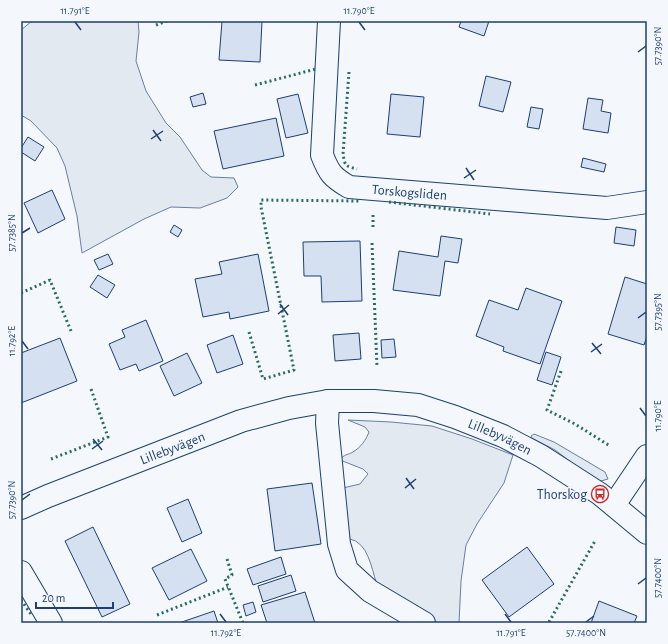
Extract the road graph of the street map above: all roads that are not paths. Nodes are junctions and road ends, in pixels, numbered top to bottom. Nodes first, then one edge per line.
1 (329, 21) edge
2 (647, 202) edge
3 (328, 401) junction
4 (647, 456) edge
5 (614, 505) junction
6 (21, 508) edge
7 (647, 533) edge
8 (21, 572) edge
9 (51, 623) edge
10 (424, 623) edge

1 - 2 street, Torskogsliden
3 - 5 street, Lillebyvägen
3 - 6 street, Lillebyvägen
3 - 10 street
4 - 5 street
5 - 7 street, Lillebyvägen
8 - 9 street

